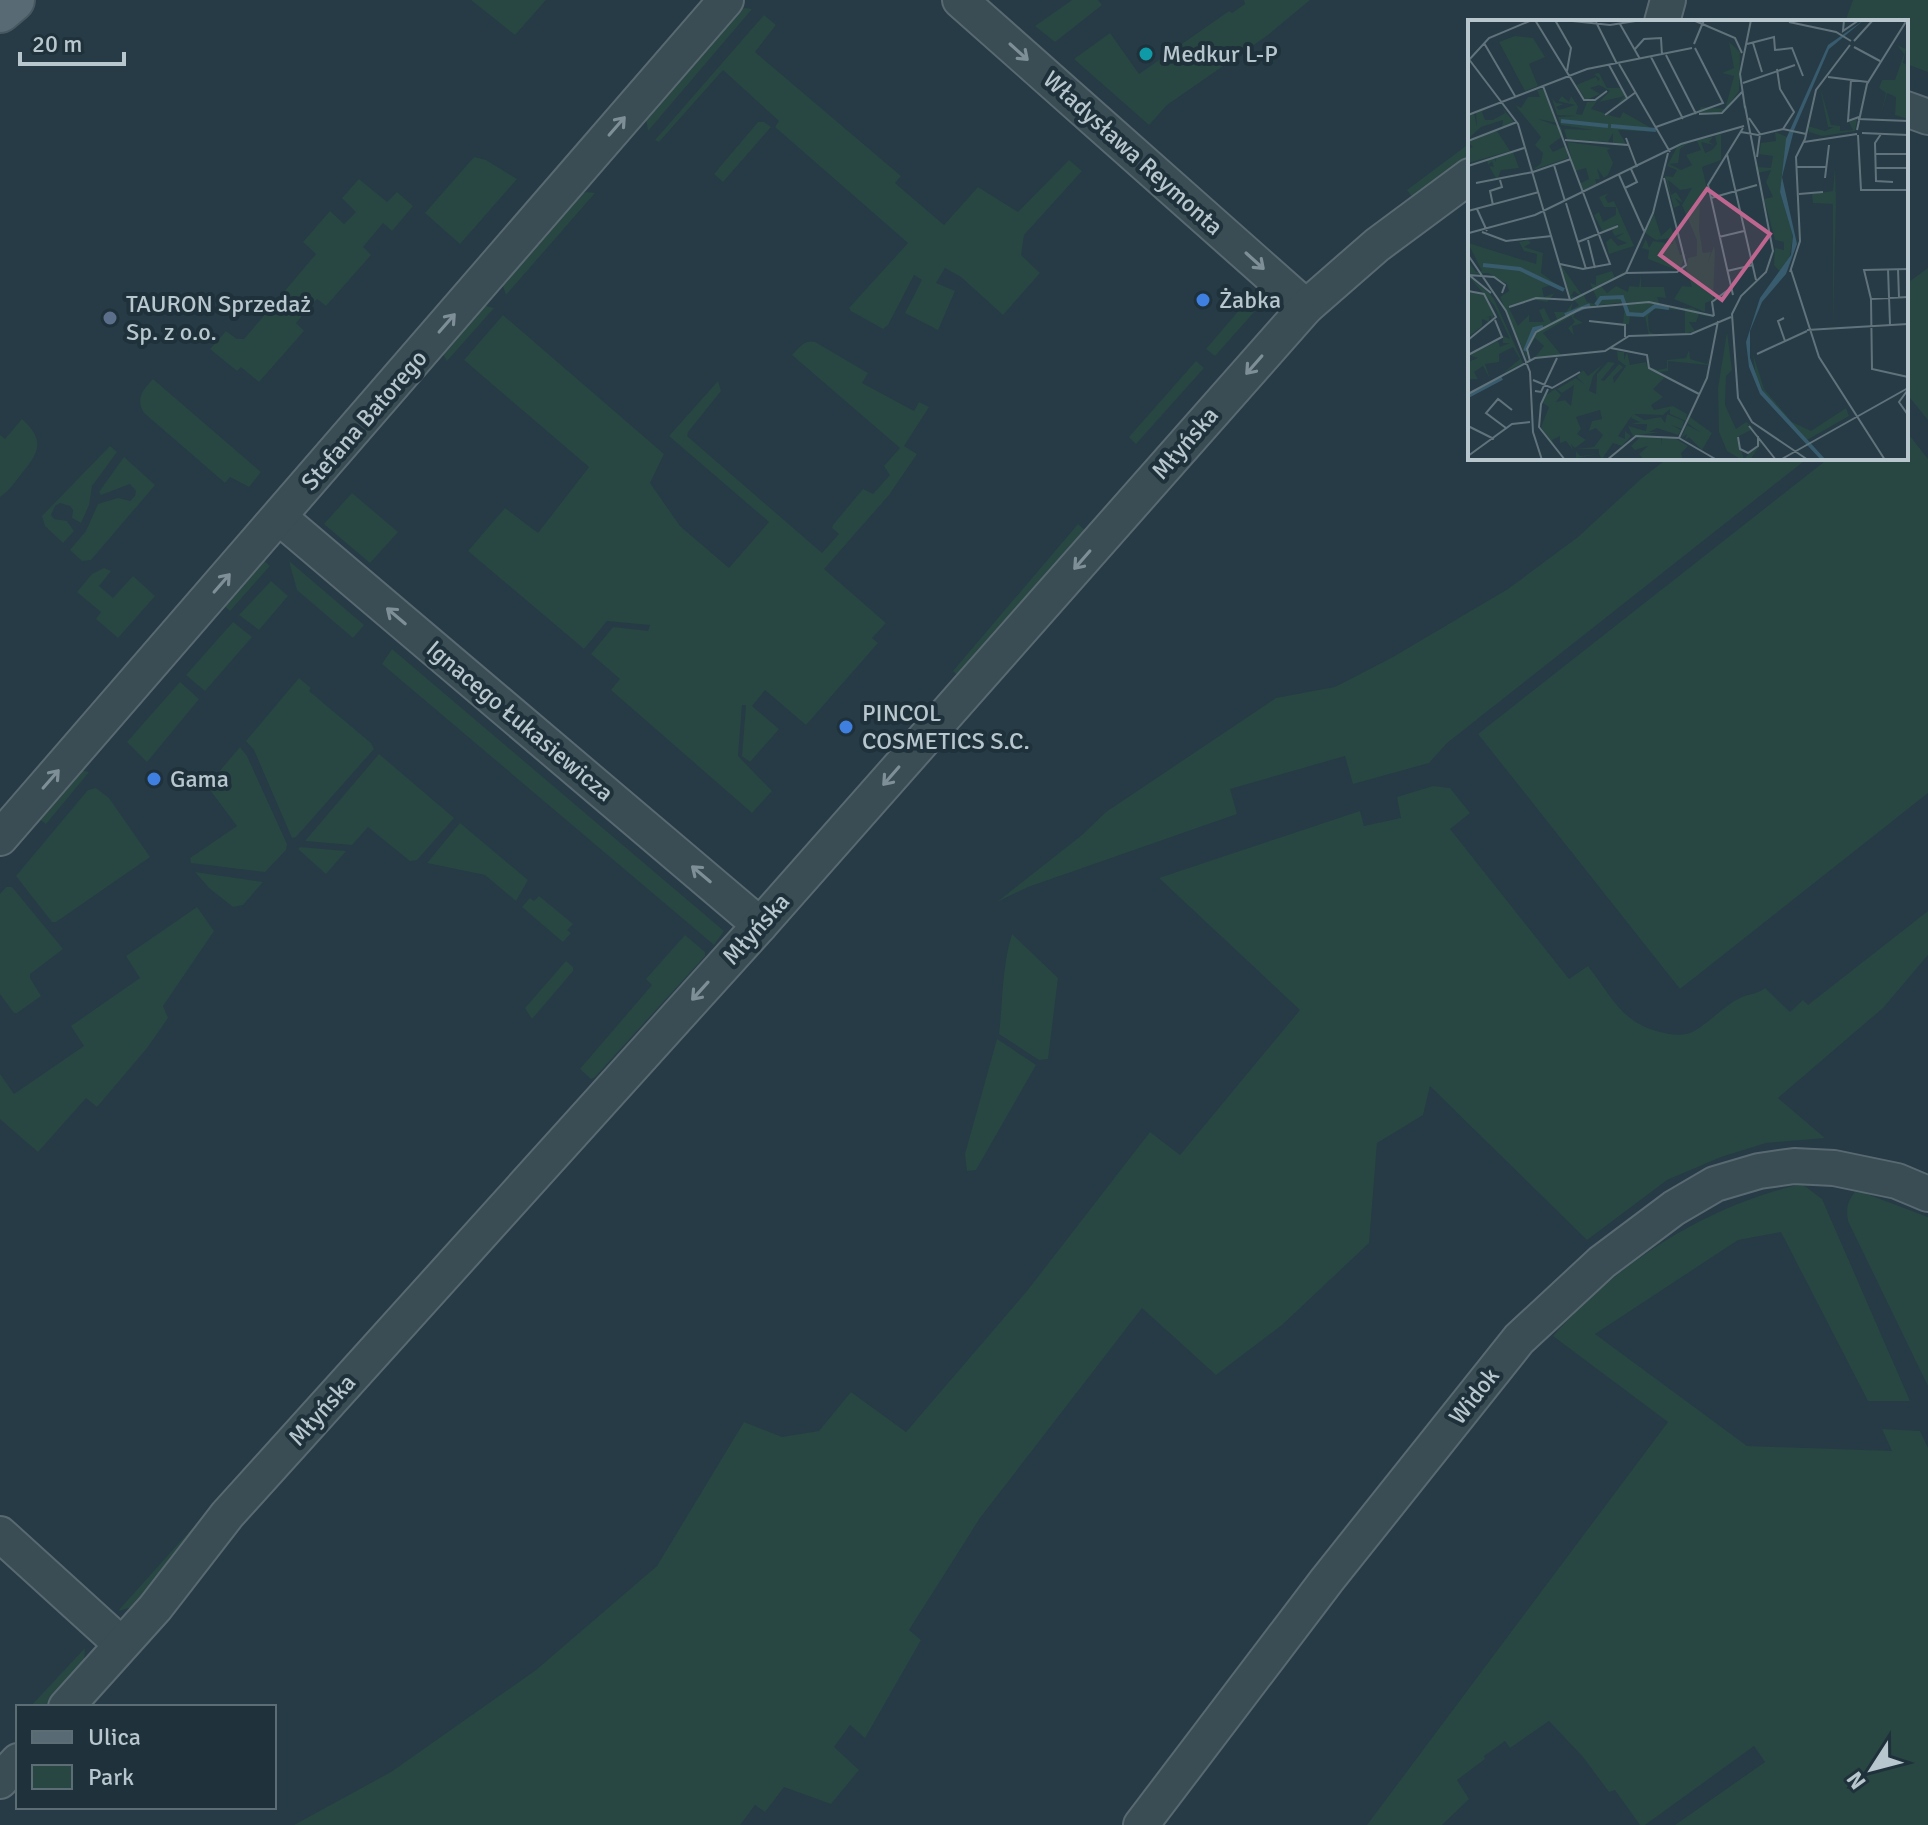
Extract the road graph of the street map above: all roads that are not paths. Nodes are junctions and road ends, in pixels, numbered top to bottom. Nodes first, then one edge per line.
1 (13, 0) edge
2 (726, 0) edge
3 (960, 0) edge
4 (1668, 0) edge
5 (0, 11) edge
6 (1663, 20) edge
7 (1908, 110) edge
8 (1928, 117) edge
9 (1468, 177) edge
10 (1306, 307) junction
11 (279, 517) junction
12 (0, 838) edge
13 (760, 925) junction
14 (1928, 1194) edge
15 (0, 1534) edge
16 (121, 1644) junction
17 (68, 1705) edge
18 (16, 1763) edge
19 (0, 1781) edge
20 (1141, 1825) edge

1 - 5 main road
11 -> 2 street, Stefana Batorego
3 -> 10 street, Władysława Reymonta
4 - 6 street
7 - 8 street
9 - 10 street, Młyńska
10 -> 13 street, Młyńska
12 -> 11 street, Stefana Batorego
13 -> 11 street, Ignacego Łukasiewicza
13 -> 16 street, Młyńska
14 - 20 street, Widok
15 - 16 street
16 - 17 street, Młyńska
18 - 19 street

